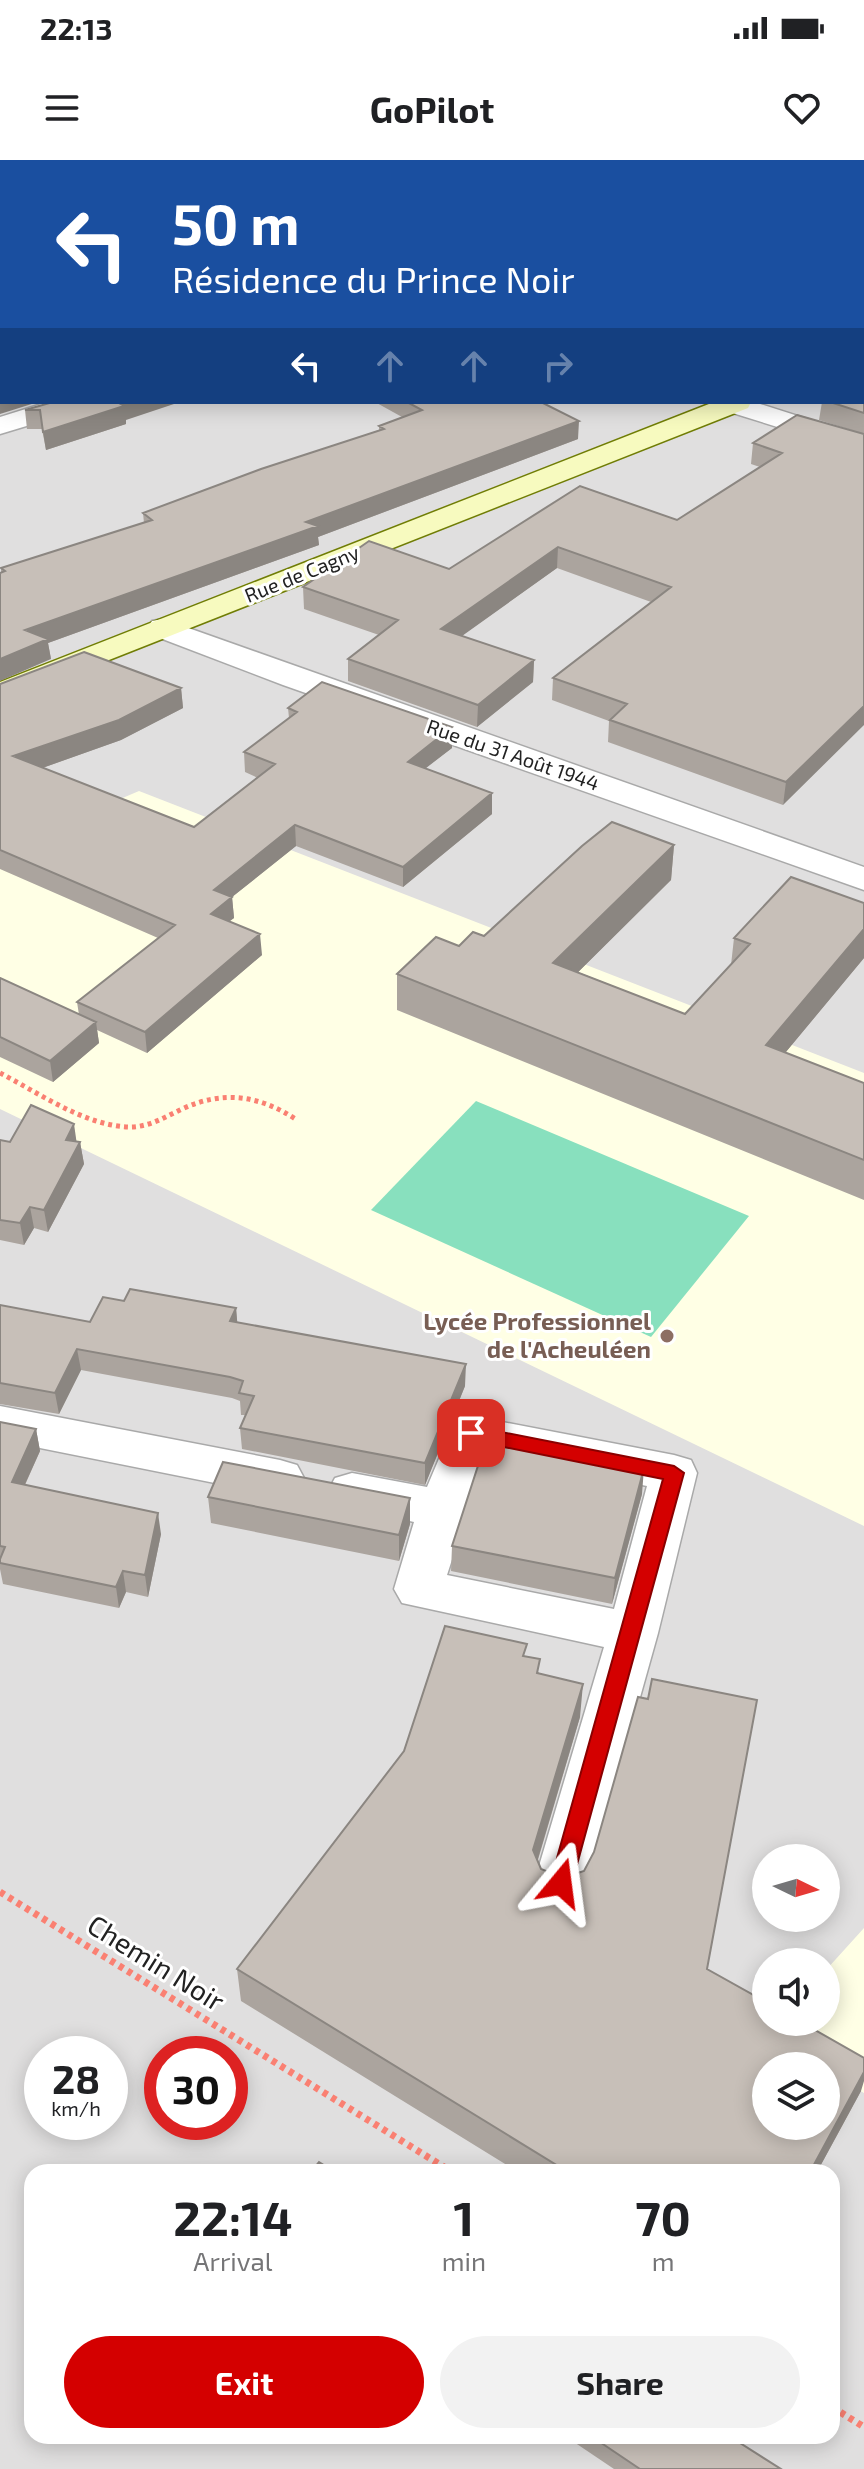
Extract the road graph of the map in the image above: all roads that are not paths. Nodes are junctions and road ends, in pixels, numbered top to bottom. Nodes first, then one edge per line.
1 (70, 404) edge
2 (732, 404) edge
3 (738, 404) edge
4 (0, 426) edge
5 (864, 446) edge
6 (163, 628) junction
7 (0, 693) edge
8 (864, 879) edge
9 (0, 1423) edge
10 (442, 1509) junction
11 (633, 1633) junction
12 (561, 1883) edge

1 - 4 street
2 - 6 main road, Rue de Cagny
3 - 5 street
6 - 7 main road, Rue de Cagny
6 - 8 street, Rue du 31 Août 1944
9 - 10 street
10 - 11 street
10 - 11 street
11 - 12 street

